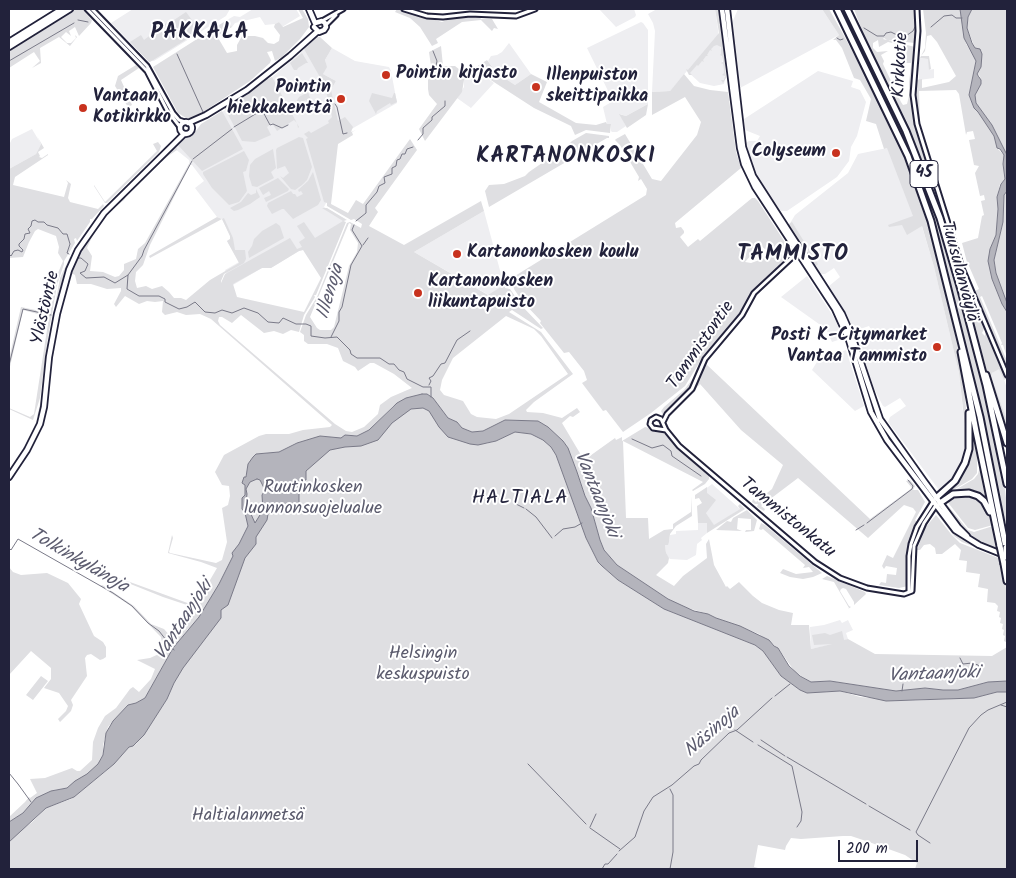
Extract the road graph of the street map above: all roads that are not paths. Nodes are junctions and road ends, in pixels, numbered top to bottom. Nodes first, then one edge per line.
1 (62, 9) edge
2 (70, 9) edge
3 (87, 9) edge
4 (92, 9) edge
5 (343, 9) edge
6 (404, 9) edge
7 (535, 9) edge
8 (722, 9) edge
9 (727, 9) edge
10 (837, 9) edge
11 (847, 9) edge
12 (917, 9) edge
13 (309, 10) edge
14 (319, 25) junction
15 (9, 42) edge
16 (9, 47) edge
17 (206, 115) junction
18 (187, 122) junction
19 (180, 128) junction
20 (192, 129) junction
21 (184, 134) junction
22 (173, 144) junction
23 (799, 251) junction
24 (957, 320) junction
25 (976, 349) junction
26 (1007, 376) edge
27 (968, 393) junction
28 (667, 414) junction
29 (658, 417) junction
30 (662, 423) junction
31 (659, 428) junction
32 (1003, 429) junction
33 (666, 430) junction
34 (1007, 438) edge
35 (1007, 443) edge
36 (9, 477) edge
37 (1007, 484) edge
38 (936, 502) junction
39 (995, 523) junction
40 (1003, 547) junction
41 (1007, 557) edge
42 (1007, 581) edge

1 - 15 main road
2 - 16 main road
3 - 19 street
4 - 18 street
5 - 14 street
6 - 7 street
8 - 23 main road
9 - 23 main road
10 - 24 highway, Tuusulanväylä / 45
11 - 25 highway, Tuusulanväylä / 45
12 - 26 street, Kirkkotie
13 - 14 main road
14 - 17 main road
17 - 18 main road
17 - 20 main road
18 - 19 main road, Ylästöntie
18 - 20 main road
19 - 21 main road
19 - 22 main road, Ylästöntie
20 - 21 main road, Ylästöntie
21 - 22 main road, Ylästöntie
22 - 36 main road, Ylästöntie
23 - 28 street, Tammistontie
23 - 38 main road
24 - 27 highway
24 - 40 highway, Tuusulanväylä / 45
25 - 32 highway
25 - 37 highway, Tuusulanväylä / 45
27 - 38 highway
27 - 39 highway
28 - 29 street, Tammistontie
28 - 30 street, Tammistontie
29 - 30 street
29 - 31 street
30 - 31 street
30 - 33 street, Tammistonkatu
31 - 33 street
32 - 34 highway
32 - 35 highway
33 - 38 street, Tammistonkatu
38 - 39 highway
38 - 41 main road
39 - 40 highway
40 - 41 highway, Tuusulanväylä / 45, bridge
40 - 42 highway, bridge

